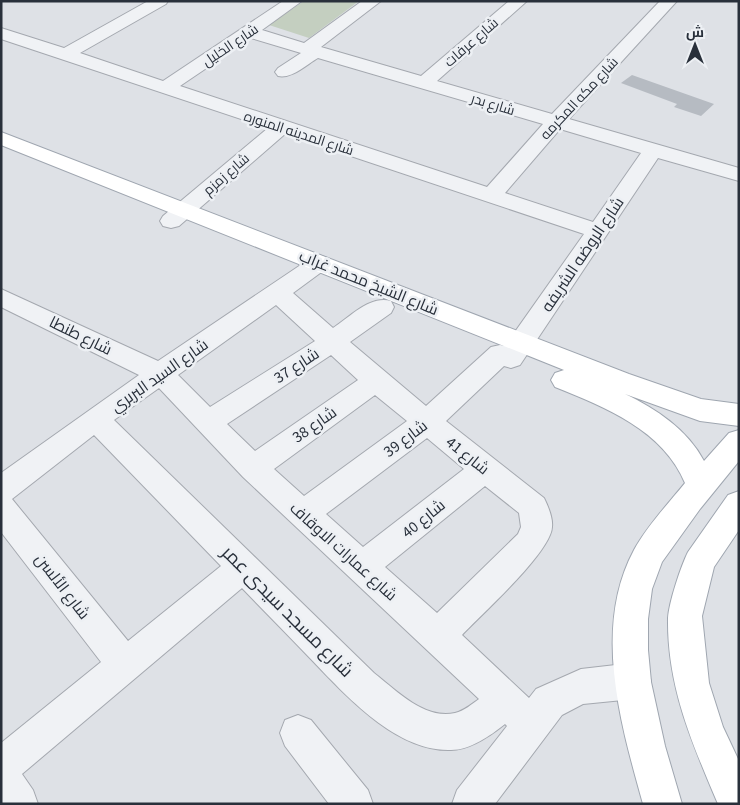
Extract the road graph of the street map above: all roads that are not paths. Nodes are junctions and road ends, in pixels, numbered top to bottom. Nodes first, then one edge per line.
1 (160, 1) edge
2 (294, 1) edge
3 (373, 1) edge
4 (519, 1) edge
5 (669, 1) edge
6 (249, 32) junction
7 (1, 33) edge
8 (311, 50) junction
9 (66, 55) junction
10 (284, 72) dead end
11 (423, 84) junction
12 (165, 88) junction
13 (555, 123) junction
14 (281, 126) junction
15 (1, 138) edge
16 (653, 150) junction
17 (1, 153) edge
18 (739, 175) edge
19 (491, 196) junction
20 (178, 216) junction
21 (598, 231) junction
22 (311, 269) junction
23 (277, 292) junction
24 (1, 297) edge
25 (382, 306) junction
26 (332, 342) junction
27 (511, 352) junction
28 (161, 374) junction
29 (376, 381) junction
30 (739, 415) edge
31 (95, 419) junction
32 (208, 422) junction
33 (427, 422) junction
34 (739, 441) edge
35 (253, 468) junction
36 (484, 468) junction
37 (701, 486) junction
38 (4, 488) edge
39 (739, 504) edge
40 (303, 514) junction
41 (362, 566) junction
42 (244, 567) junction
43 (438, 636) junction
44 (125, 665) junction
45 (633, 681) junction
46 (519, 712) junction
47 (298, 732) dead end
48 (1, 767) edge
49 (1, 777) edge
50 (19, 804) edge
51 (354, 804) edge
52 (472, 804) edge
53 (663, 804) edge
54 (738, 804) edge

1 - 9 street
2 - 6 street, شارع الخليل
3 - 8 street
4 - 11 street, شارع عرفات
5 - 13 street, شارع مكه المكرمه
6 - 8 street, شارع بدر
6 - 12 street, شارع الخليل
7 - 9 street, شارع المدينه المنوره
8 - 10 street
8 - 11 street, شارع بدر
9 - 12 street, شارع المدينه المنوره
11 - 13 street, شارع بدر
12 - 14 street, شارع المدينه المنوره
13 - 16 street, شارع بدر
13 - 19 street, شارع مكه المكرمه
14 - 19 street, شارع المدينه المنوره
14 - 20 street, شارع زمزم
15 - 20 main road, شارع الشيخ محمد غراب
16 - 18 street, شارع بدر
16 - 21 street, شارع الروضه الشريفه
17 - 20 main road, شارع الشيخ محمد غراب
19 - 21 street, شارع المدينه المنوره
20 - 22 main road, شارع الشيخ محمد غراب
21 - 27 street, شارع الروضه الشريفه
22 - 23 street, شارع السيد البربري
22 - 25 main road, شارع الشيخ محمد غراب
22 - 27 main road, شارع الشيخ محمد غراب
23 - 26 street, شارع 41
23 - 28 street, شارع السيد البربري
24 - 28 street, شارع طنطا
25 - 26 street, شارع 37
25 - 27 main road, شارع الشيخ محمد غراب
26 - 29 street, شارع 41
26 - 32 street, شارع 37
27 - 30 main road, شارع الشيخ محمد غراب
27 - 33 street, شارع 39
27 - 37 main road, شارع الشيخ محمد غراب
28 - 31 street, شارع السيد البربري
28 - 32 street, شارع عمارات الاوقاف
29 - 33 street, شارع 41
29 - 35 street, شارع 38
31 - 38 street, شارع السيد البربري
31 - 42 street, شارع مسجد سيدى عمر
32 - 35 street, شارع عمارات الاوقاف
33 - 36 street, شارع 41
33 - 40 street, شارع 39
34 - 37 main road
35 - 40 street, شارع عمارات الاوقاف
36 - 41 street, شارع 40
36 - 43 street, شارع 41
37 - 45 main road
38 - 44 street, شارع الألسن
39 - 54 main road
40 - 41 street, شارع عمارات الاوقاف
41 - 43 street, شارع عمارات الاوقاف
42 - 44 street
42 - 46 street, شارع مسجد سيدى عمر
43 - 46 street, شارع عمارات الاوقاف
44 - 48 street
45 - 46 street
45 - 53 main road
46 - 52 street
47 - 51 street
49 - 50 street

